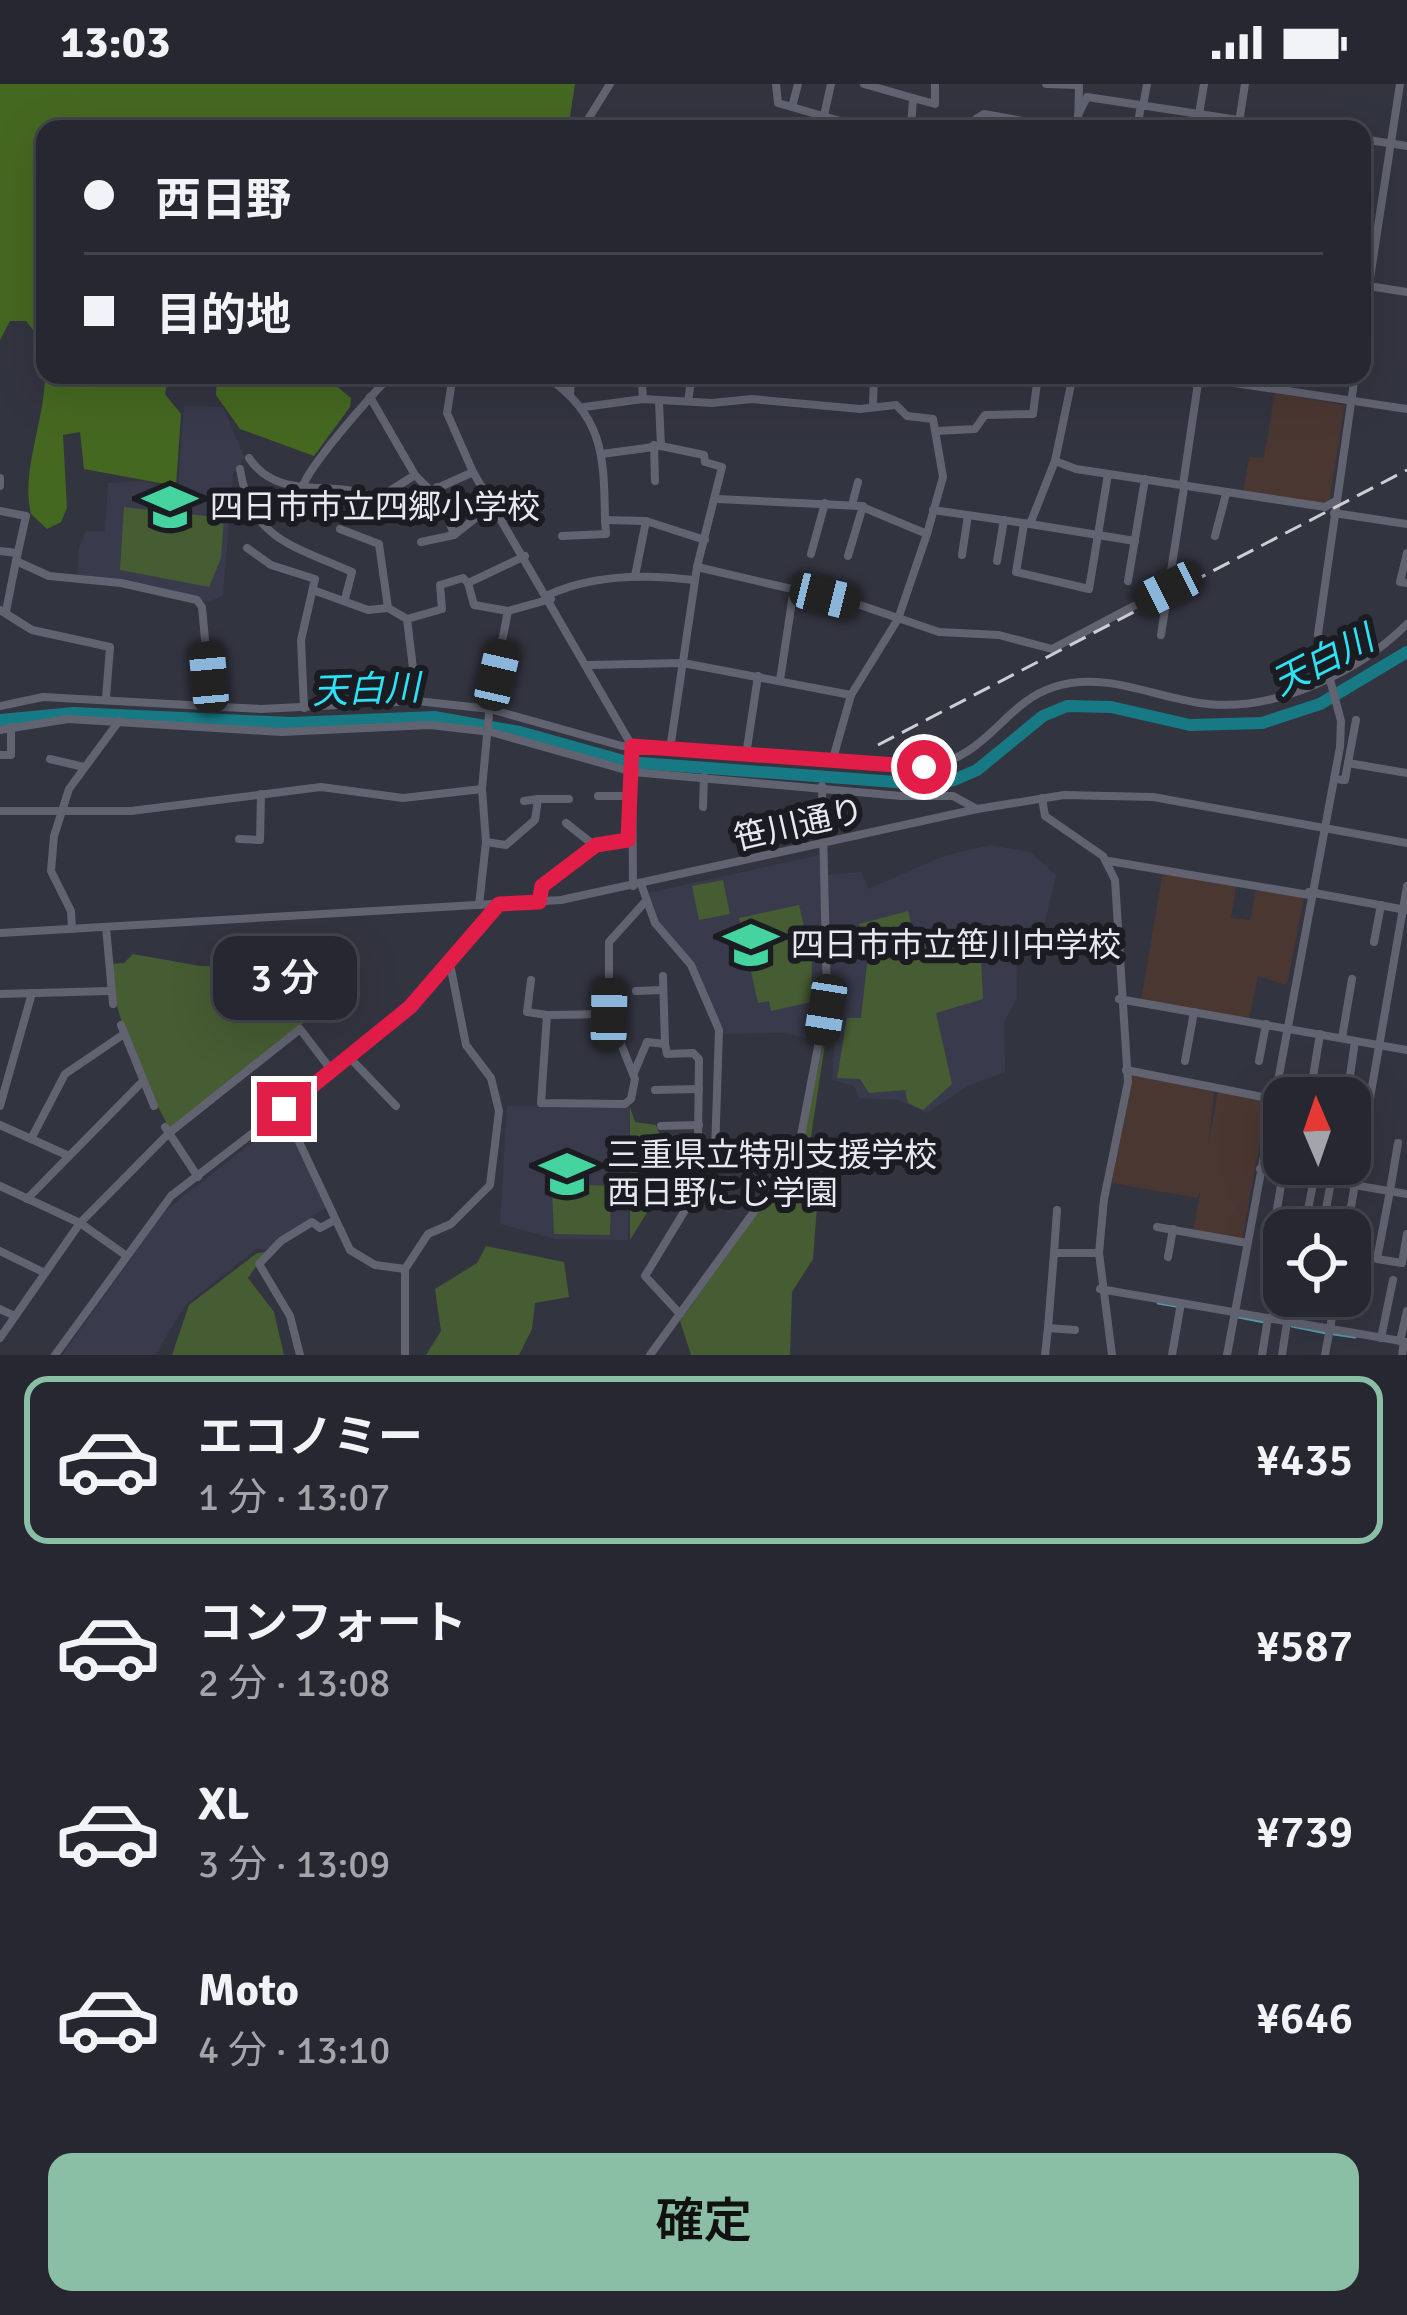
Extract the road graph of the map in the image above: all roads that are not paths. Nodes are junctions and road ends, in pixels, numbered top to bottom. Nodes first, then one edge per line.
1 (610, 84) edge
2 (776, 84) edge
3 (798, 84) edge
4 (831, 84) edge
5 (864, 84) edge
6 (935, 84) edge
7 (1046, 84) edge
8 (1147, 84) edge
9 (1204, 84) edge
10 (1245, 84) edge
11 (1400, 84) edge
12 (1078, 85) edge
13 (913, 98) junction
14 (1142, 105) junction
15 (792, 107) junction
16 (1199, 114) junction
17 (1078, 115) junction
18 (822, 116) junction
19 (976, 119) dead end
20 (588, 120) edge
21 (822, 120) edge
22 (836, 120) edge
23 (912, 120) edge
24 (1017, 120) edge
25 (1078, 120) edge
26 (1139, 120) edge
27 (1220, 120) edge
28 (1239, 120) edge
29 (1371, 141) edge
30 (1390, 144) junction
31 (1407, 146) edge
32 (1371, 252) edge
33 (1371, 287) edge
34 (1407, 292) edge
35 (383, 384) edge
36 (452, 384) edge
37 (556, 384) edge
38 (571, 384) edge
39 (640, 384) edge
40 (691, 384) edge
41 (874, 384) edge
42 (1038, 384) edge
43 (1071, 384) edge
44 (1198, 384) edge
45 (1248, 384) edge
46 (1274, 384) edge
47 (1354, 384) edge
48 (1273, 388) junction
49 (570, 395) junction
50 (370, 397) junction
51 (643, 399) junction
52 (1351, 400) junction
53 (688, 401) junction
54 (659, 402) junction
55 (874, 404) junction
56 (584, 407) junction
57 (1407, 409) edge
58 (936, 430) junction
59 (657, 446) junction
60 (602, 454) junction
61 (249, 458) dead end
62 (1055, 460) junction
63 (240, 469) dead end
64 (473, 472) junction
65 (1108, 474) junction
66 (415, 475) junction
67 (1144, 479) junction
68 (655, 481) dead end
69 (858, 482) dead end
70 (1184, 486) junction
71 (437, 487) junction
72 (302, 488) junction
73 (1226, 494) junction
74 (717, 499) junction
75 (1336, 501) junction
76 (825, 503) junction
77 (493, 504) junction
78 (857, 506) junction
79 (933, 510) junction
80 (0, 511) edge
81 (1334, 513) junction
82 (968, 515) junction
83 (605, 520) junction
84 (1004, 520) junction
85 (646, 521) junction
86 (1027, 524) junction
87 (1407, 524) edge
88 (340, 529) dead end
89 (926, 534) junction
90 (1099, 534) junction
91 (454, 535) junction
92 (562, 536) dead end
93 (1215, 536) dead end
94 (705, 540) junction
95 (1135, 541) junction
96 (421, 542) dead end
97 (248, 548) dead end
98 (0, 551) edge
99 (811, 554) dead end
100 (1407, 554) edge
101 (962, 555) dead end
102 (525, 556) junction
103 (848, 556) dead end
104 (16, 557) junction
105 (998, 561) dead end
106 (697, 567) junction
107 (1016, 572) junction
108 (635, 576) junction
109 (694, 580) junction
110 (1128, 580) dead end
111 (468, 583) junction
112 (1407, 583) edge
113 (1014, 587) dead end
114 (794, 588) junction
115 (1168, 589) junction
116 (313, 590) junction
117 (5, 591) edge
118 (549, 597) junction
119 (345, 599) junction
120 (388, 608) junction
121 (3, 611) edge
122 (508, 611) junction
123 (407, 619) junction
124 (898, 619) junction
125 (1407, 624) edge
126 (1161, 635) dead end
127 (682, 663) junction
128 (588, 665) junction
129 (758, 676) junction
130 (780, 680) junction
131 (1329, 681) junction
132 (851, 695) junction
133 (106, 698) junction
134 (417, 701) junction
135 (211, 705) junction
136 (0, 706) edge
137 (304, 708) junction
138 (292, 711) junction
139 (490, 711) junction
140 (1356, 720) dead end
141 (119, 722) junction
142 (5, 728) edge
143 (293, 731) junction
144 (488, 731) junction
145 (632, 746) junction
146 (670, 749) junction
147 (0, 754) edge
148 (746, 755) junction
149 (50, 759) dead end
150 (832, 762) junction
151 (1348, 763) junction
152 (84, 767) junction
153 (629, 769) junction
154 (1407, 773) edge
155 (704, 777) junction
156 (1334, 779) junction
157 (822, 786) junction
158 (482, 789) junction
159 (261, 794) junction
160 (598, 796) dead end
161 (629, 796) junction
162 (1042, 798) junction
163 (569, 799) dead end
164 (524, 800) dead end
165 (538, 800) junction
166 (703, 807) dead end
167 (976, 809) junction
168 (60, 810) junction
169 (0, 811) edge
170 (566, 823) dead end
171 (1323, 828) junction
172 (239, 839) dead end
173 (628, 840) junction
174 (486, 842) junction
175 (1407, 843) edge
176 (821, 845) junction
177 (595, 846) junction
178 (1108, 861) junction
179 (637, 885) junction
180 (1407, 886) edge
181 (1309, 894) junction
182 (539, 902) junction
183 (645, 902) junction
184 (499, 904) junction
185 (478, 905) junction
186 (1381, 905) junction
187 (1405, 909) edge
188 (106, 927) junction
189 (72, 929) junction
190 (0, 933) edge
191 (1374, 942) dead end
192 (450, 963) junction
193 (663, 976) dead end
194 (1352, 979) dead end
195 (531, 980) dead end
196 (663, 990) junction
197 (109, 991) junction
198 (636, 991) dead end
199 (32, 992) junction
200 (0, 994) edge
201 (1120, 999) junction
202 (113, 1004) dead end
203 (1194, 1012) junction
204 (609, 1014) junction
205 (547, 1015) junction
206 (1266, 1024) junction
207 (1285, 1028) junction
208 (1320, 1034) junction
209 (1342, 1038) junction
210 (1355, 1041) junction
211 (665, 1043) junction
212 (1379, 1045) junction
213 (1407, 1050) edge
214 (350, 1058) junction
215 (1185, 1061) dead end
216 (1259, 1061) dead end
217 (1126, 1070) junction
218 (332, 1071) junction
219 (633, 1074) junction
220 (1277, 1077) edge
221 (1313, 1077) edge
222 (1350, 1077) edge
223 (142, 1082) junction
224 (699, 1089) junction
225 (655, 1090) dead end
226 (1371, 1093) edge
227 (1263, 1097) edge
228 (0, 1106) edge
229 (154, 1106) dead end
230 (396, 1106) dead end
231 (284, 1109) junction
232 (0, 1125) edge
233 (699, 1125) junction
234 (661, 1126) dead end
235 (167, 1130) junction
236 (31, 1138) junction
237 (698, 1142) dead end
238 (1398, 1143) dead end
239 (1263, 1153) edge
240 (69, 1156) junction
241 (1260, 1169) junction
242 (1263, 1170) edge
243 (198, 1177) junction
244 (1350, 1185) edge
245 (0, 1186) edge
246 (1355, 1186) junction
247 (1390, 1191) junction
248 (1407, 1194) edge
249 (27, 1199) junction
250 (1351, 1209) edge
251 (1057, 1210) dead end
252 (335, 1220) junction
253 (80, 1223) junction
254 (1157, 1227) dead end
255 (1173, 1229) junction
256 (1407, 1234) edge
257 (1247, 1243) junction
258 (0, 1251) edge
259 (1099, 1252) junction
260 (1054, 1253) junction
261 (125, 1254) junction
262 (1168, 1257) dead end
263 (405, 1270) junction
264 (45, 1273) junction
265 (1393, 1280) dead end
266 (1100, 1289) junction
267 (1181, 1304) junction
268 (0, 1309) edge
269 (1407, 1311) edge
270 (1235, 1312) junction
271 (680, 1314) junction
272 (15, 1316) junction
273 (1332, 1317) edge
274 (1270, 1318) junction
275 (1287, 1322) junction
276 (1048, 1328) junction
277 (1330, 1328) junction
278 (1075, 1330) dead end
279 (0, 1337) edge
280 (1382, 1338) junction
281 (1404, 1342) edge
282 (55, 1355) edge
283 (300, 1355) edge
284 (405, 1355) edge
285 (650, 1355) edge
286 (1045, 1355) edge
287 (1112, 1355) edge
288 (1172, 1355) edge
289 (1227, 1355) edge
290 (1262, 1355) edge
291 (1282, 1355) edge
292 (1325, 1355) edge
293 (1402, 1355) edge

1 - 20 street
2 - 15 street
3 - 15 street
4 - 18 street
5 - 13 street
6 - 13 street
7 - 12 street
8 - 14 street
9 - 16 street
10 - 28 street
11 - 30 street
12 - 17 street
13 - 23 street
14 - 16 street
14 - 17 street
14 - 26 street
15 - 18 street
16 - 27 street
17 - 25 street
18 - 21 street
18 - 22 street
19 - 24 street
29 - 30 street
30 - 31 street
30 - 32 street
33 - 34 street
35 - 50 street
36 - 64 street
37 - 49 street
38 - 49 street
39 - 51 street
40 - 53 street
41 - 55 street
42 - 58 street
43 - 62 street
44 - 70 street
45 - 48 street
46 - 48 street
47 - 52 street
48 - 52 street
49 - 56 street
50 - 66 street
50 - 72 street
51 - 54 street
51 - 56 street
52 - 57 street
52 - 75 street
53 - 54 street
53 - 55 street
54 - 59 street
55 - 58 street
56 - 60 street
58 - 79 street
59 - 60 street
59 - 68 street
59 - 74 street
60 - 83 street
61 - 72 street
62 - 65 street
62 - 86 street
63 - 119 street
64 - 71 street
64 - 77 street
65 - 67 street
65 - 90 street
66 - 71 street
66 - 72 street
67 - 70 street
67 - 95 street
69 - 78 street
70 - 73 street
70 - 115 street
71 - 91 street
73 - 75 street
73 - 93 street
74 - 76 street
74 - 94 street
75 - 81 street
76 - 78 street
76 - 99 street
77 - 91 street
77 - 102 street
78 - 89 street
78 - 103 street
79 - 82 street
79 - 89 street
80 - 104 street
81 - 87 street
81 - 131 street
82 - 84 street
82 - 101 street
83 - 85 street
83 - 92 street
84 - 86 street
84 - 105 street
85 - 94 street
85 - 108 street
86 - 90 street
86 - 107 street
88 - 120 street
89 - 124 street
90 - 95 street
90 - 107 street
91 - 96 street
94 - 106 street
95 - 110 street
97 - 116 street
98 - 104 street
100 - 112 street
102 - 111 street
102 - 118 street
104 - 117 street
104 - 135 street
106 - 109 street
106 - 114 street
107 - 113 street
108 - 109 street
108 - 118 street
109 - 127 street
111 - 122 street
111 - 123 street
114 - 124 street
114 - 130 street
115 - 124 street
115 - 126 street
116 - 119 street
116 - 137 street
117 - 121 street
118 - 122 street
118 - 128 street
119 - 120 street
120 - 123 street
121 - 133 street
122 - 139 street
123 - 134 street
124 - 132 street
125 - 131 street
127 - 128 street
127 - 129 street
127 - 146 street
128 - 145 street
129 - 130 street
129 - 148 street
130 - 132 street
131 - 150 street
131 - 156 street
132 - 150 street
133 - 135 street
133 - 136 street
134 - 137 street
134 - 139 street
135 - 138 street
137 - 138 street
138 - 143 street
139 - 144 street
139 - 145 street
140 - 151 street
141 - 142 street
141 - 143 street
141 - 152 street
142 - 147 street
143 - 144 street
144 - 153 street
144 - 158 street
145 - 146 street
145 - 153 street
146 - 148 street
148 - 150 street
149 - 152 street
151 - 154 street
151 - 156 street
152 - 168 street
153 - 155 street
153 - 161 street
155 - 157 street
155 - 166 street
156 - 171 street
157 - 167 street
157 - 176 street
158 - 159 street
158 - 174 street
159 - 168 street
159 - 172 street
160 - 161 street
161 - 173 street
162 - 167 street, 笹川通り
162 - 171 street, 笹川通り
162 - 178 street
163 - 165 street
164 - 165 street
165 - 174 street
167 - 176 street, 笹川通り
168 - 169 street
168 - 189 street
170 - 177 street
171 - 175 street, 笹川通り
171 - 181 street
173 - 177 street
173 - 179 street
174 - 185 street
176 - 179 street, 笹川通り
176 - 271 street
177 - 182 street
178 - 181 street
178 - 201 street
179 - 182 street, 笹川通り
179 - 183 street
180 - 187 street
181 - 186 street
181 - 207 street
182 - 184 street, 笹川通り
183 - 204 street
183 - 271 street
184 - 185 street, 笹川通り
184 - 192 street
185 - 188 street, 笹川通り
186 - 187 street
186 - 191 street
187 - 212 street
188 - 189 street, 笹川通り
188 - 197 street
189 - 190 street, 笹川通り
192 - 214 street
192 - 263 street
193 - 196 street
194 - 209 street
195 - 205 street
196 - 198 street
196 - 211 street
197 - 199 street
197 - 202 street
199 - 200 street
199 - 228 street
201 - 203 street
201 - 217 street
203 - 206 street
203 - 215 street
204 - 205 street
204 - 219 street
205 - 219 street
206 - 207 street
206 - 216 street
207 - 208 street
207 - 220 street
208 - 209 street
208 - 221 street
209 - 210 street
210 - 212 street
210 - 222 street
211 - 219 street
211 - 224 street
212 - 213 street
212 - 226 street
214 - 218 street
214 - 230 street
217 - 227 street
217 - 259 street
218 - 231 street
218 - 235 street
223 - 229 street
223 - 236 street
223 - 240 street
224 - 225 street
224 - 233 street
231 - 243 street
231 - 252 street
232 - 236 street
233 - 234 street
233 - 237 street
235 - 243 street
235 - 253 street
236 - 240 street
238 - 247 street
239 - 241 street
240 - 249 street
241 - 242 street
241 - 257 street
243 - 261 street
244 - 246 street
245 - 249 street
246 - 247 street
246 - 250 street
247 - 248 street
247 - 256 street
249 - 253 street
251 - 260 street
252 - 263 street
252 - 283 street
253 - 261 street
253 - 264 street
254 - 255 street
255 - 257 street
255 - 262 street
257 - 270 street
258 - 264 street
259 - 260 street
259 - 266 street
260 - 276 street
261 - 282 street
263 - 284 street
264 - 272 street
265 - 280 street
266 - 267 street
266 - 287 street
267 - 270 street
267 - 288 street
268 - 272 street
269 - 281 street
270 - 274 street
270 - 289 street
271 - 285 street
272 - 279 street
273 - 277 street
274 - 275 street
274 - 290 street
275 - 277 street
275 - 291 street
276 - 278 street
276 - 286 street
277 - 280 street
277 - 292 street
280 - 281 street
281 - 293 street

